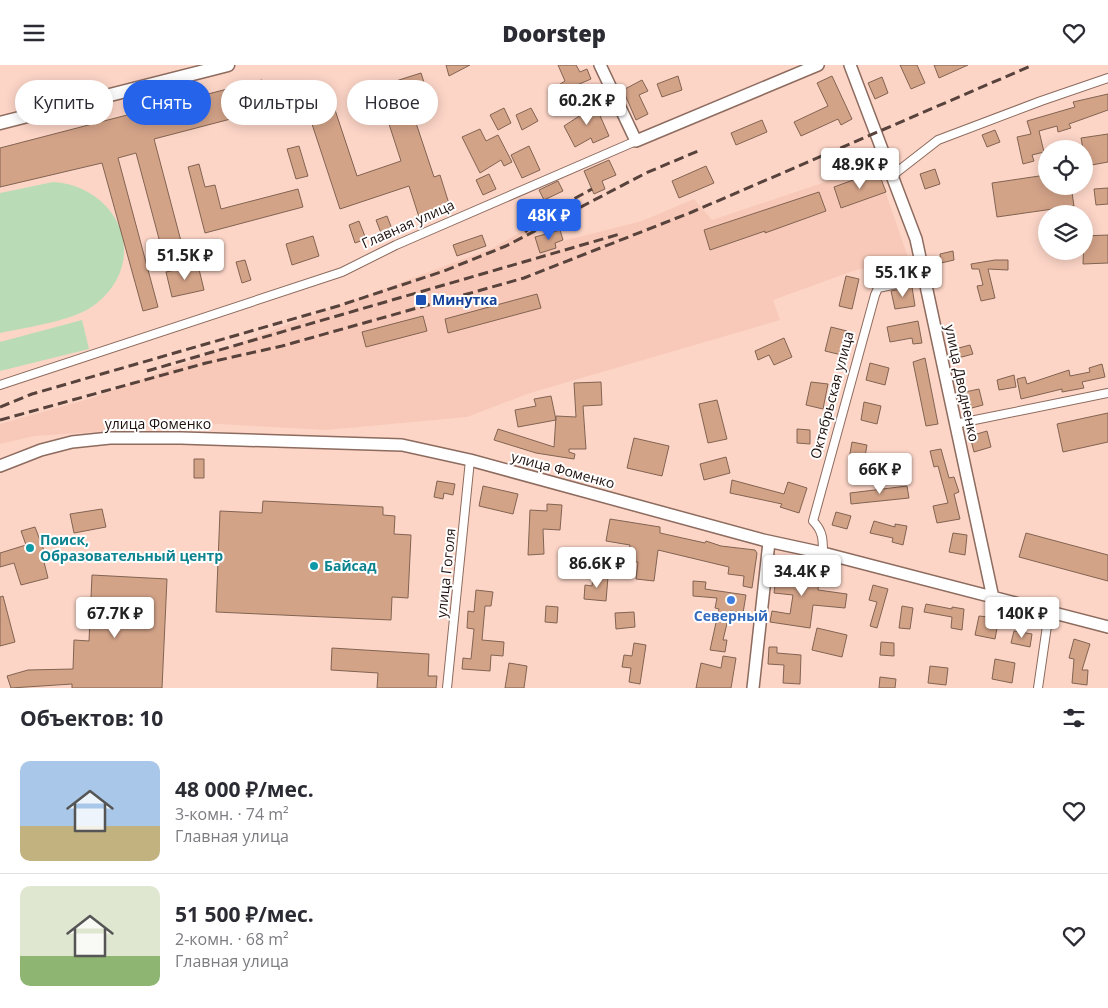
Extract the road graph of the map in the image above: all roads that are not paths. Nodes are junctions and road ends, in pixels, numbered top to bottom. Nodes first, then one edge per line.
1 (228, 65) edge
2 (600, 65) edge
3 (818, 65) edge
4 (850, 65) edge
5 (1108, 78) edge
6 (0, 123) edge
7 (636, 141) junction
8 (893, 175) junction
9 (925, 278) junction
10 (0, 385) edge
11 (1108, 393) edge
12 (955, 424) junction
13 (470, 460) junction
14 (0, 466) edge
15 (769, 542) junction
16 (823, 553) junction
17 (993, 598) junction
18 (1049, 612) junction
19 (1108, 627) edge
20 (447, 688) edge
21 (753, 688) edge
22 (1038, 688) edge

1 - 6 main road
2 - 7 street
3 - 7 street, Главная улица
4 - 8 street, улица Дводненко
5 - 8 street
7 - 10 street, Главная улица
8 - 9 street, улица Дводненко
9 - 12 street, улица Дводненко
9 - 16 street, Октябрьская улица
11 - 12 street
12 - 17 street, улица Дводненко
13 - 14 street, улица Фоменко
13 - 15 street, улица Фоменко
13 - 20 street, улица Гоголя
15 - 16 street, улица Фоменко
15 - 21 street
16 - 17 street, улица Фоменко
17 - 18 street, улица Фоменко
18 - 19 street, улица Фоменко
18 - 22 street

